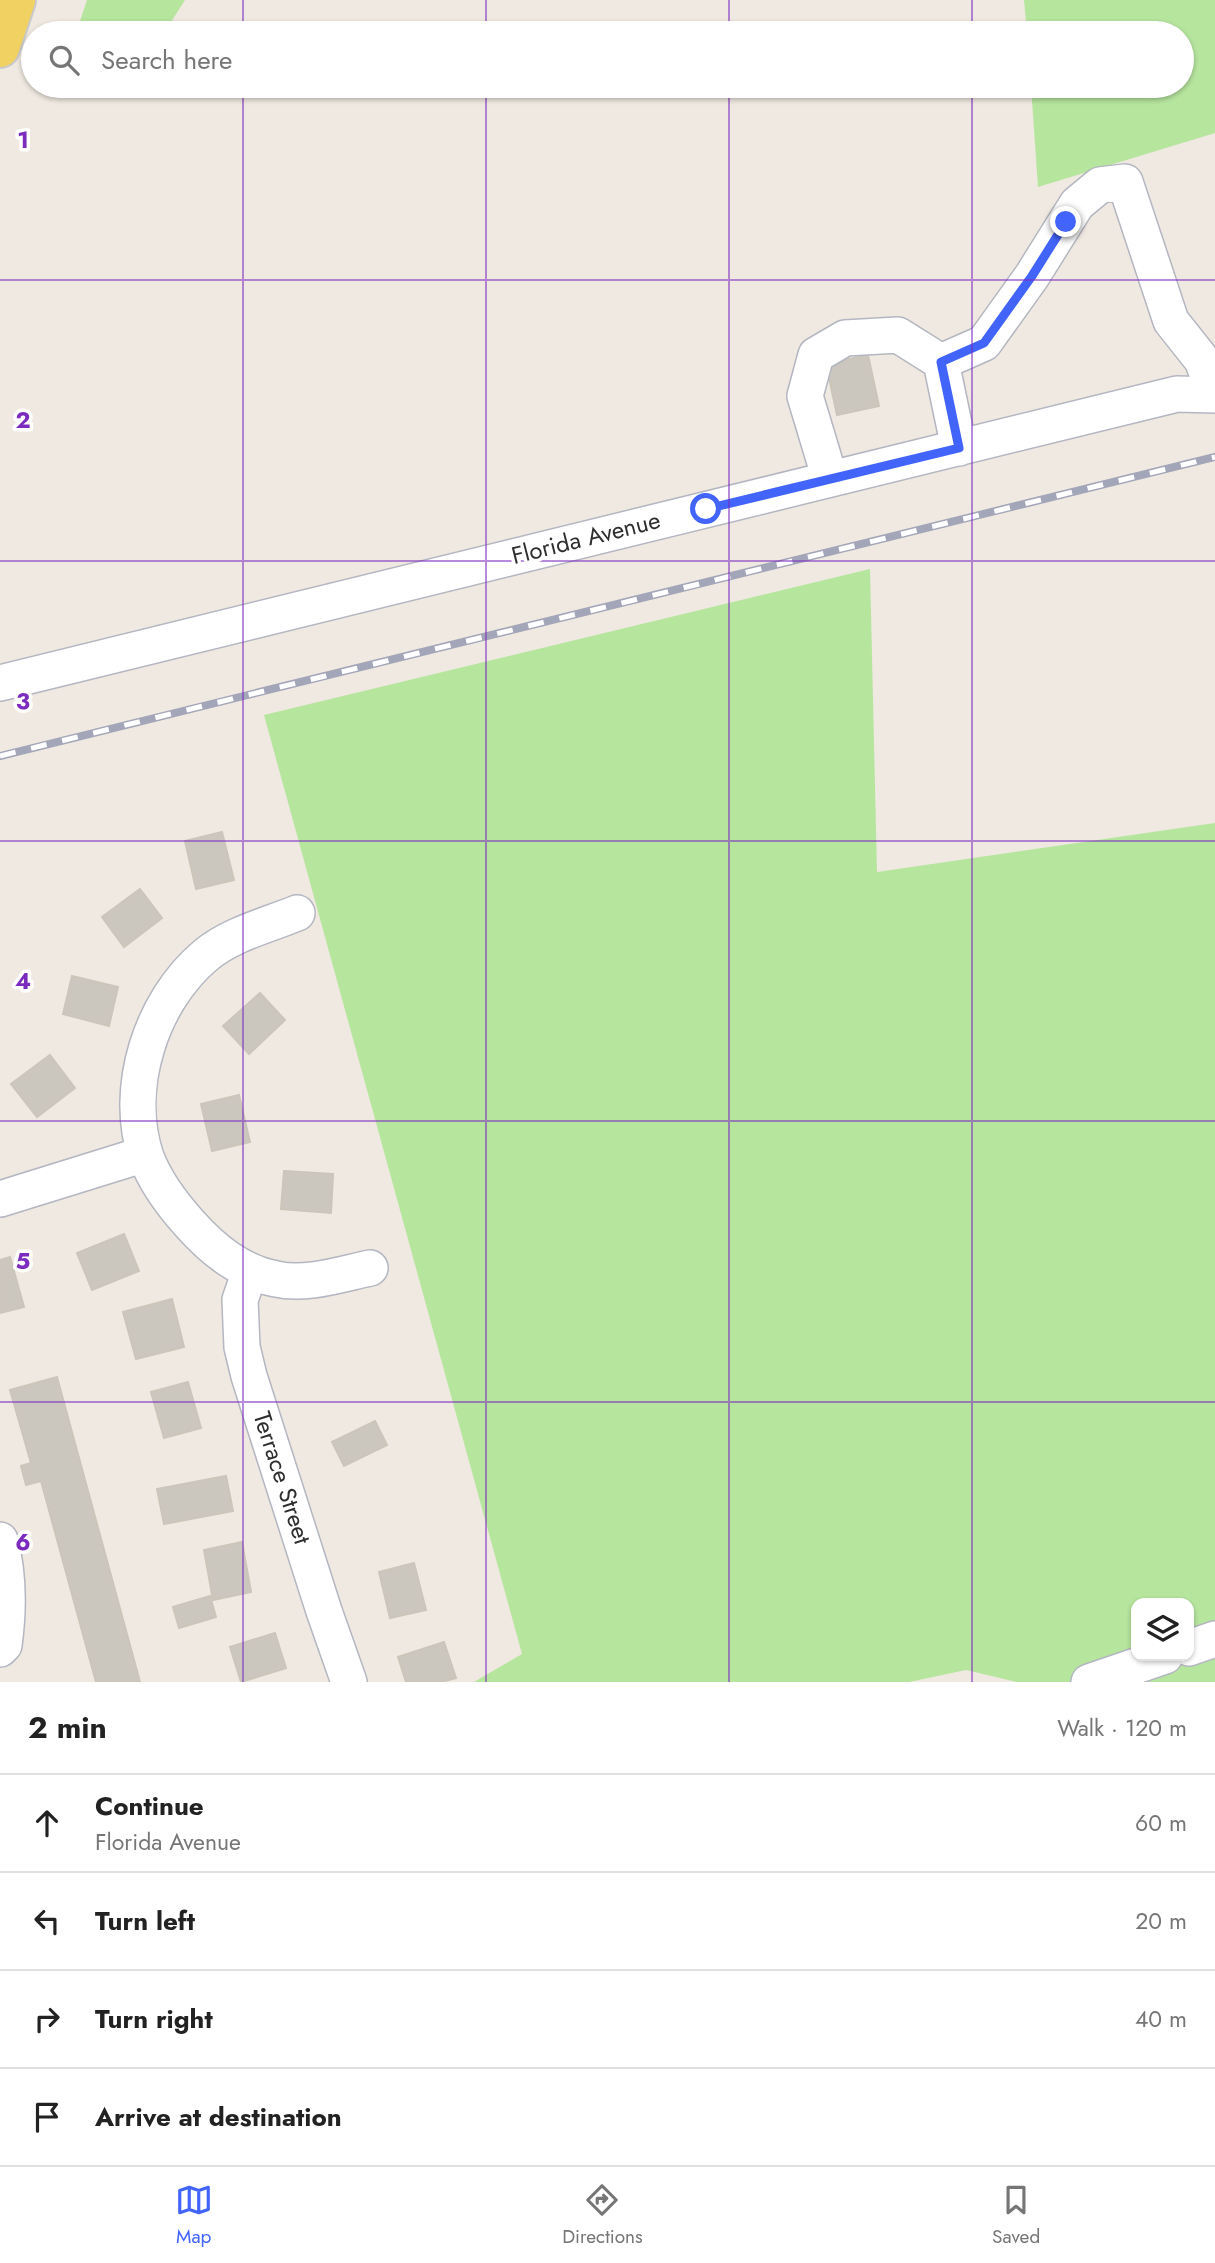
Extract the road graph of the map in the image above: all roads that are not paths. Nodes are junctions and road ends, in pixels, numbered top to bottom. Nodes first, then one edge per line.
1 (16, 0) edge
2 (0, 48) edge
3 (941, 362) junction
4 (1215, 394) edge
5 (959, 448) junction
6 (830, 479) junction
7 (0, 683) edge
8 (297, 913) dead end
9 (145, 1154) junction
10 (0, 1199) edge
11 (370, 1268) dead end
12 (250, 1271) junction
13 (0, 1540) edge
14 (1215, 1639) edge
15 (1194, 1646) edge
16 (0, 1648) edge
17 (1150, 1667) edge
18 (349, 1682) edge
19 (1089, 1682) edge

1 - 2 main road
3 - 4 street
3 - 5 street
3 - 6 street
4 - 5 street, Florida Avenue
5 - 6 street, Florida Avenue
6 - 7 street, Florida Avenue
8 - 9 street
9 - 10 street
9 - 12 street
11 - 12 street
12 - 18 street, Terrace Street
13 - 16 street
14 - 15 street
17 - 19 street

